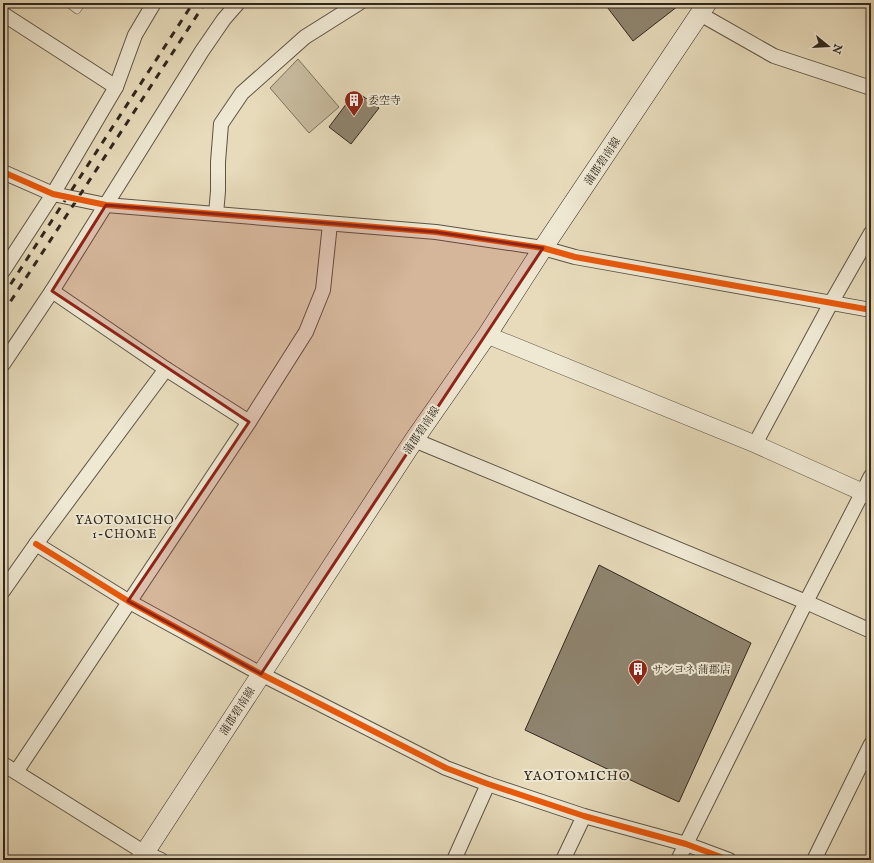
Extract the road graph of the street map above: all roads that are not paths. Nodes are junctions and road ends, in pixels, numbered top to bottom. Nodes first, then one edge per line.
1 (68, 3) edge
2 (82, 3) edge
3 (154, 3) edge
4 (238, 3) edge
5 (359, 3) edge
6 (705, 6) edge
7 (3, 14) edge
8 (116, 87) junction
9 (871, 88) edge
10 (3, 172) edge
11 (53, 194) junction
12 (106, 205) junction
13 (216, 214) junction
14 (330, 224) junction
15 (871, 233) edge
16 (543, 248) junction
17 (3, 271) edge
18 (52, 291) junction
19 (831, 303) junction
20 (871, 310) edge
21 (487, 335) junction
22 (3, 364) edge
23 (166, 369) junction
24 (249, 422) junction
25 (414, 440) junction
26 (756, 444) junction
27 (871, 476) edge
28 (867, 494) edge
29 (36, 544) junction
30 (3, 591) edge
31 (128, 601) junction
32 (806, 602) junction
33 (871, 631) edge
34 (261, 674) junction
35 (871, 744) edge
36 (867, 763) edge
37 (3, 764) edge
38 (16, 772) junction
39 (488, 784) junction
40 (584, 816) junction
41 (686, 844) junction
42 (149, 858) edge
43 (454, 860) edge
44 (563, 860) edge
45 (678, 860) edge
46 (729, 860) edge
47 (814, 860) edge

1 - 2 lane
3 - 8 street
4 - 12 street
5 - 13 street
6 - 9 street
6 - 16 main road, 蒲郡碧南線
7 - 8 street
8 - 11 street
10 - 11 street
11 - 12 street
11 - 17 street
12 - 13 street
12 - 18 street
13 - 14 street
14 - 16 street
14 - 24 street
15 - 19 street
16 - 19 street
16 - 21 main road, 蒲郡碧南線
18 - 22 street
18 - 23 street
19 - 20 street
19 - 26 street
21 - 25 main road, 蒲郡碧南線
21 - 26 street
23 - 24 street
23 - 29 street
24 - 31 street
25 - 32 street
25 - 34 main road, 蒲郡碧南線
26 - 28 street
27 - 28 street
28 - 32 street
29 - 30 street
29 - 31 street
31 - 34 street
31 - 38 street
32 - 33 street
32 - 41 street
34 - 39 street
34 - 42 main road, 蒲郡碧南線
35 - 36 street
36 - 47 street
37 - 38 street
38 - 42 street
39 - 40 street
39 - 43 street
40 - 41 street
40 - 44 street
41 - 45 street
41 - 46 street

